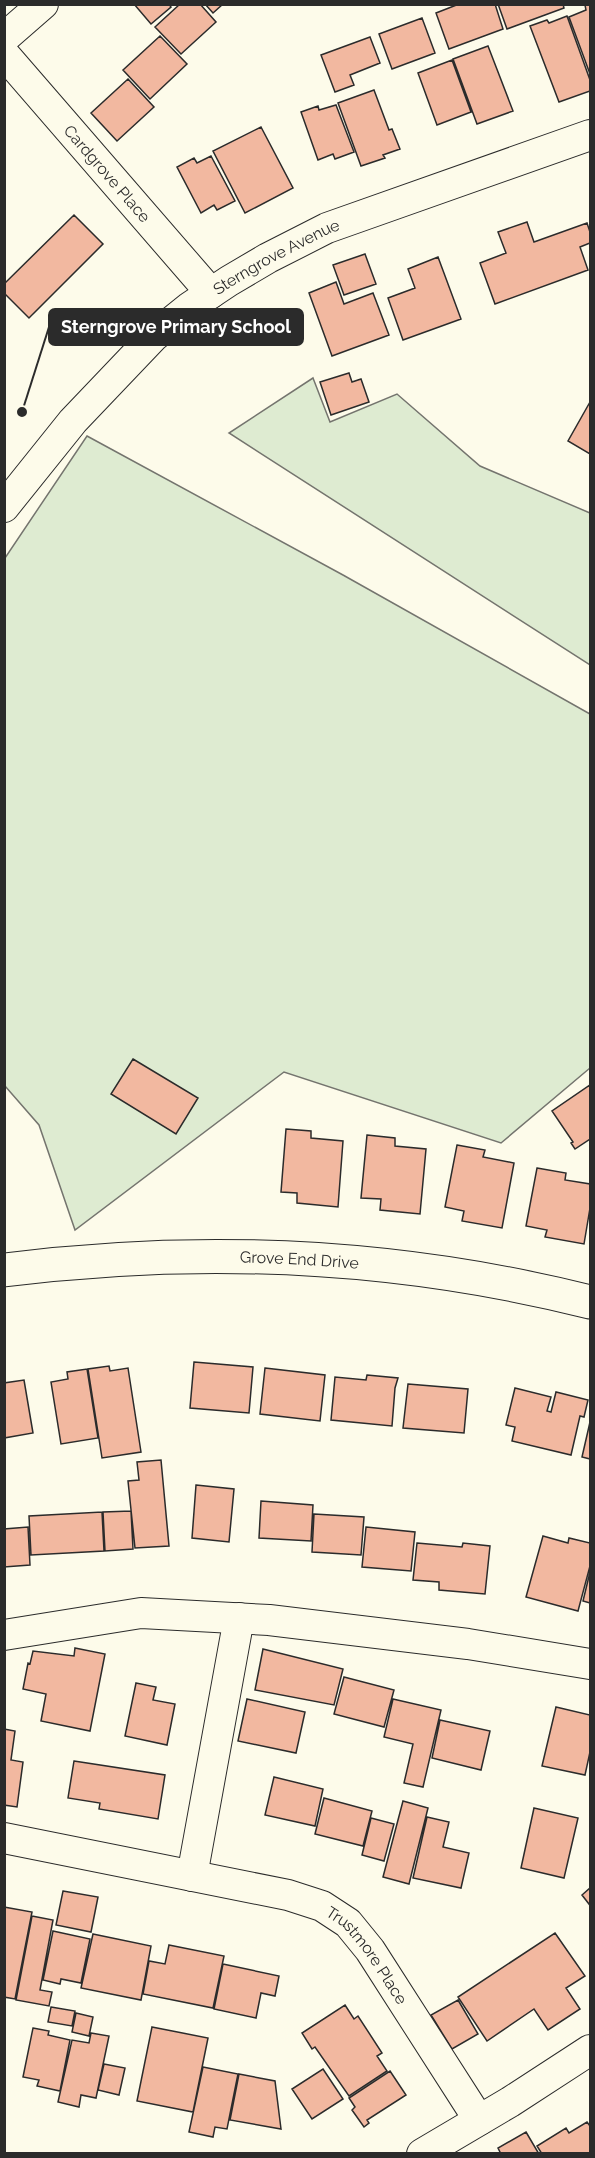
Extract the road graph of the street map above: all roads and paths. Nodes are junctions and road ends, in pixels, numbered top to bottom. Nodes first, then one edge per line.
1 (43, 4) edge
2 (4, 38) edge
3 (4, 54) edge
4 (591, 135) edge
5 (211, 293) junction
6 (4, 507) edge
7 (4, 1270) edge
8 (591, 1302) edge
9 (239, 1618) junction
10 (4, 1635) edge
11 (591, 1664) edge
12 (4, 1838) edge
13 (192, 1876) junction
14 (591, 2050) edge
15 (479, 2120) junction
16 (422, 2154) edge

1 - 2 street
3 - 5 street, Cardgrove Place
4 - 5 street, Sterngrove Avenue
5 - 6 street, Sterngrove Avenue
7 - 8 street, Grove End Drive
9 - 10 street
9 - 11 street
9 - 13 street
12 - 13 street, Trustmore Place
13 - 15 street, Trustmore Place
14 - 15 street
15 - 16 street

